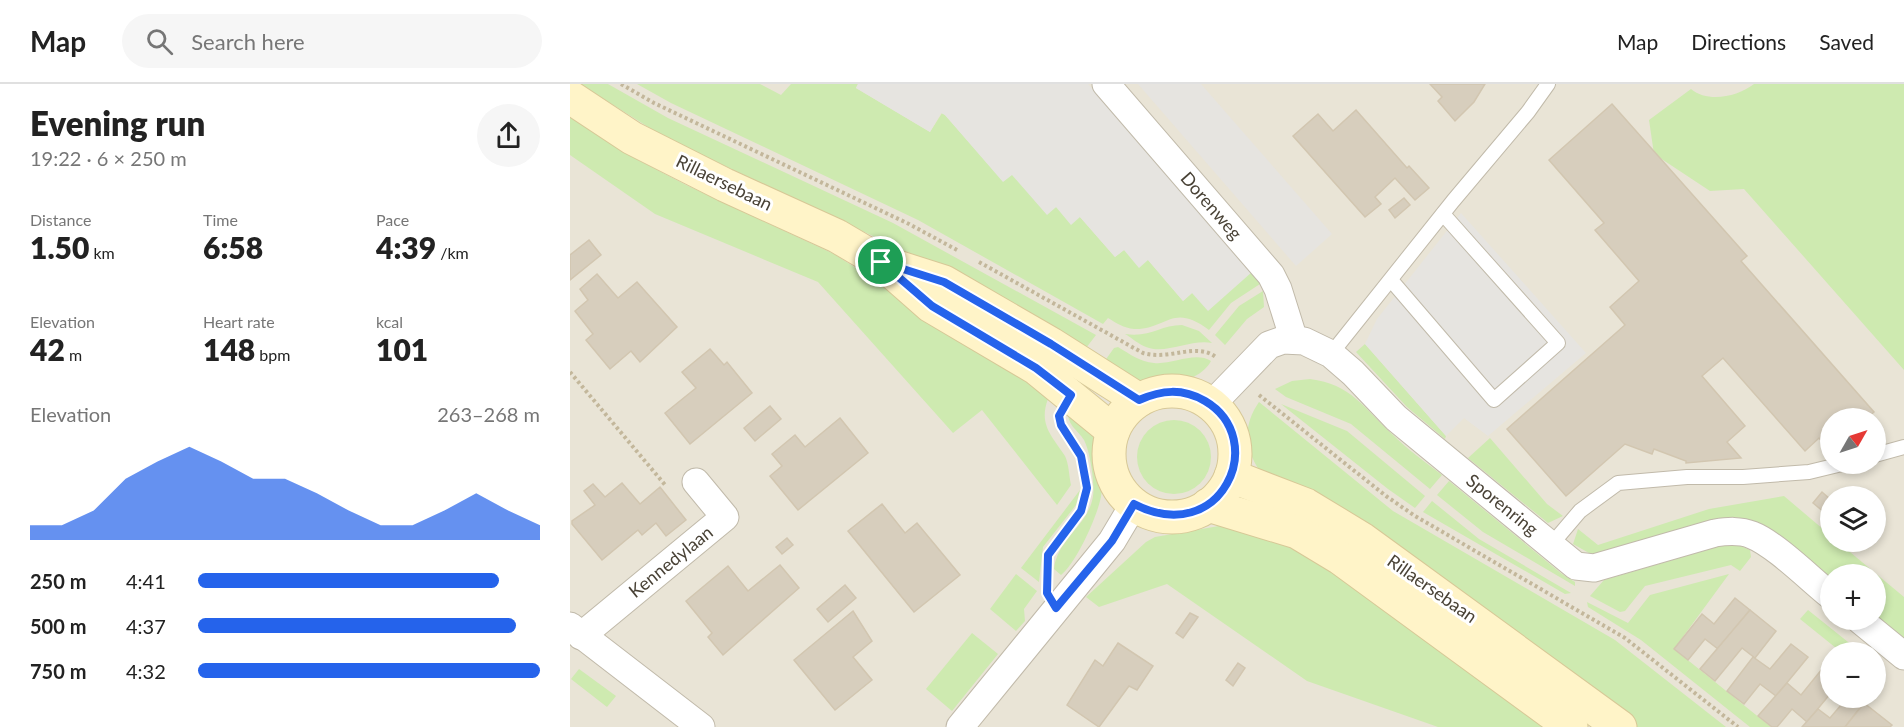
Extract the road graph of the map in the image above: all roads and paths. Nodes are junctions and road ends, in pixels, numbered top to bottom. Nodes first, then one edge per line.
1 (1106, 84) edge
2 (1548, 84) edge
3 (570, 97) edge
4 (1443, 214) junction
5 (881, 262) junction
6 (1391, 280) junction
7 (1113, 336) dead end
8 (1294, 340) junction
9 (1331, 354) junction
10 (1091, 369) junction
11 (570, 372) edge
12 (1139, 400) junction
13 (1211, 405) junction
14 (1113, 431) junction
15 (1070, 438) dead end
16 (1904, 447) edge
17 (1886, 452) edge
18 (1820, 469) edge
19 (1231, 476) junction
20 (696, 482) joint
21 (1134, 504) junction
22 (1208, 506) junction
23 (1551, 545) junction
24 (1820, 587) edge
25 (1056, 608) junction
26 (1872, 630) edge
27 (576, 631) edge
28 (1904, 656) edge
29 (700, 727) edge
30 (960, 727) edge
31 (1571, 727) edge
32 (1620, 727) edge

1 - 8 street, Dorenweg
2 - 4 lane
3 - 5 street, Rillaersebaan
4 - 6 lane
4 - 6 lane
5 - 10 street, Rillaersebaan
5 - 14 street, Rillaersebaan
6 - 9 lane
7 - 10 path
8 - 9 street, Sporenring
8 - 13 street
9 - 23 street, Sporenring
10 - 12 street, Rillaersebaan
11 - 20 path
12 - 13 street
12 - 14 street
13 - 19 street
14 - 21 street
15 - 25 path
16 - 17 lane
18 - 23 lane
19 - 22 street
19 - 32 street, Rillaersebaan
20 - 27 street, Kennedylaan
21 - 22 street
21 - 25 street
22 - 31 street, Rillaersebaan
23 - 24 street, Sporenring
25 - 30 street
26 - 28 street
27 - 29 street, Kennedylaan

